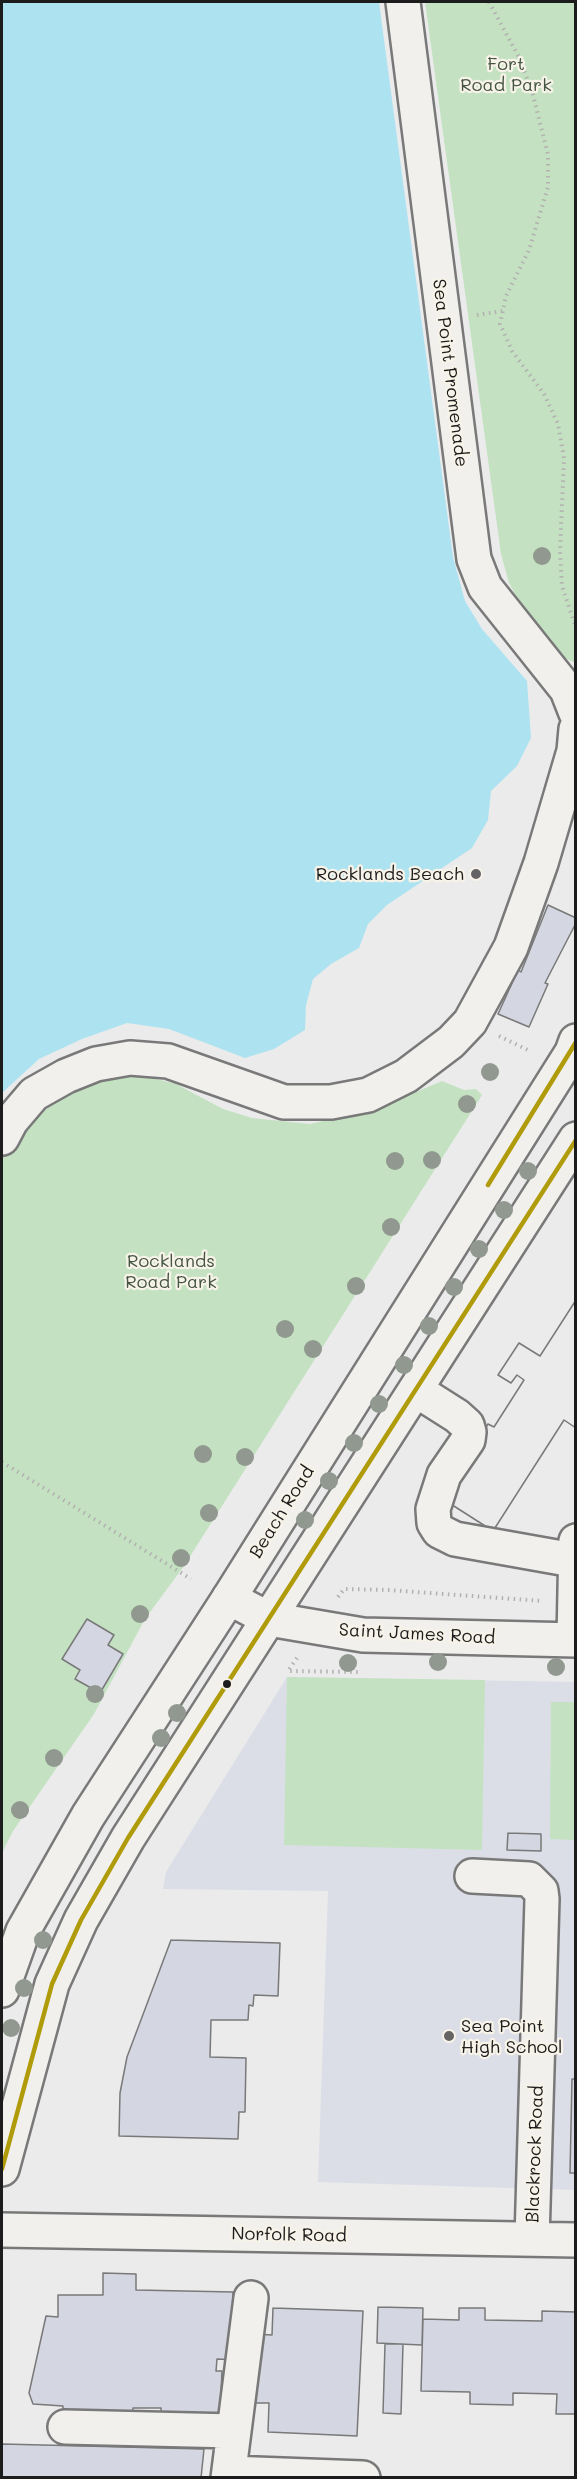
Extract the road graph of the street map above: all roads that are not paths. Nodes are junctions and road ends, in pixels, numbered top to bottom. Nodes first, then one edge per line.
1 (403, 2) edge
2 (576, 713) edge
3 (576, 729) edge
4 (576, 1041) edge
5 (2, 1138) edge
6 (576, 1139) edge
7 (416, 1390) junction
8 (574, 1550) edge
9 (229, 1598) junction
10 (269, 1619) junction
11 (575, 1640) edge
12 (88, 1816) junction
13 (128, 1838) junction
14 (472, 1876) dead end
15 (2, 1990) edge
16 (2, 2169) edge
17 (2, 2230) edge
18 (532, 2239) junction
19 (576, 2240) edge
20 (251, 2298) dead end
21 (65, 2427) dead end
22 (234, 2431) junction
23 (228, 2475) edge
24 (363, 2478) edge

1 - 2 street, Sea Point Promenade
3 - 5 street
4 - 9 street, Beach Road
6 - 7 street
7 - 8 street
7 - 10 street
8 - 11 street
9 - 10 street, Saint James Road
9 - 12 street, Beach Road
10 - 11 street, Saint James Road
10 - 13 street
12 - 13 street
12 - 15 street, Beach Road
13 - 16 street
14 - 18 street, Blackrock Road
17 - 18 street, Norfolk Road
18 - 19 street, Norfolk Road
20 - 22 street
21 - 22 street
22 - 23 street
23 - 24 street

